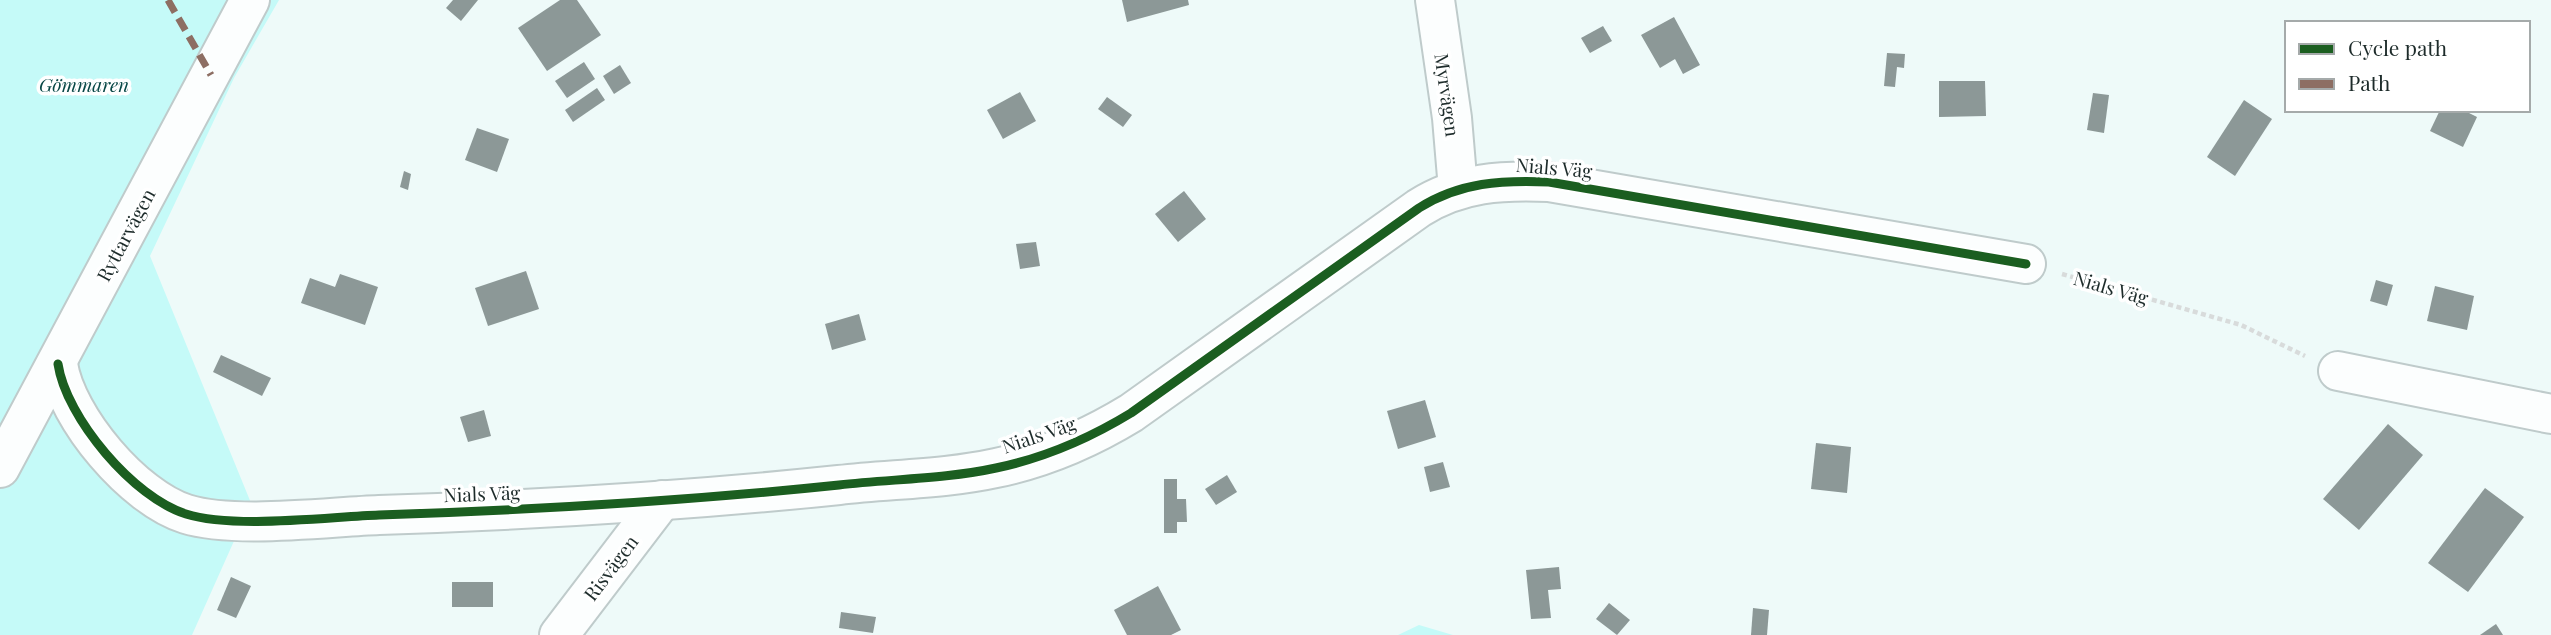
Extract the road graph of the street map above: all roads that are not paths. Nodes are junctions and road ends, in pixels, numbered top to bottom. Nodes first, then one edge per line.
1 (250, 0) edge
2 (1435, 0) edge
3 (1458, 189) junction
4 (2026, 264) road end
5 (58, 364) junction
6 (2338, 371) road end
7 (2551, 414) edge
8 (0, 468) edge
9 (662, 500) junction
10 (559, 635) edge

1 - 5 street, Ryttarvägen
2 - 3 street, Myrvägen
3 - 4 street, Nials Väg
3 - 9 street, Nials Väg
5 - 8 street, Ryttarvägen
5 - 9 street, Nials Väg
6 - 7 street
9 - 10 street, Risvägen

